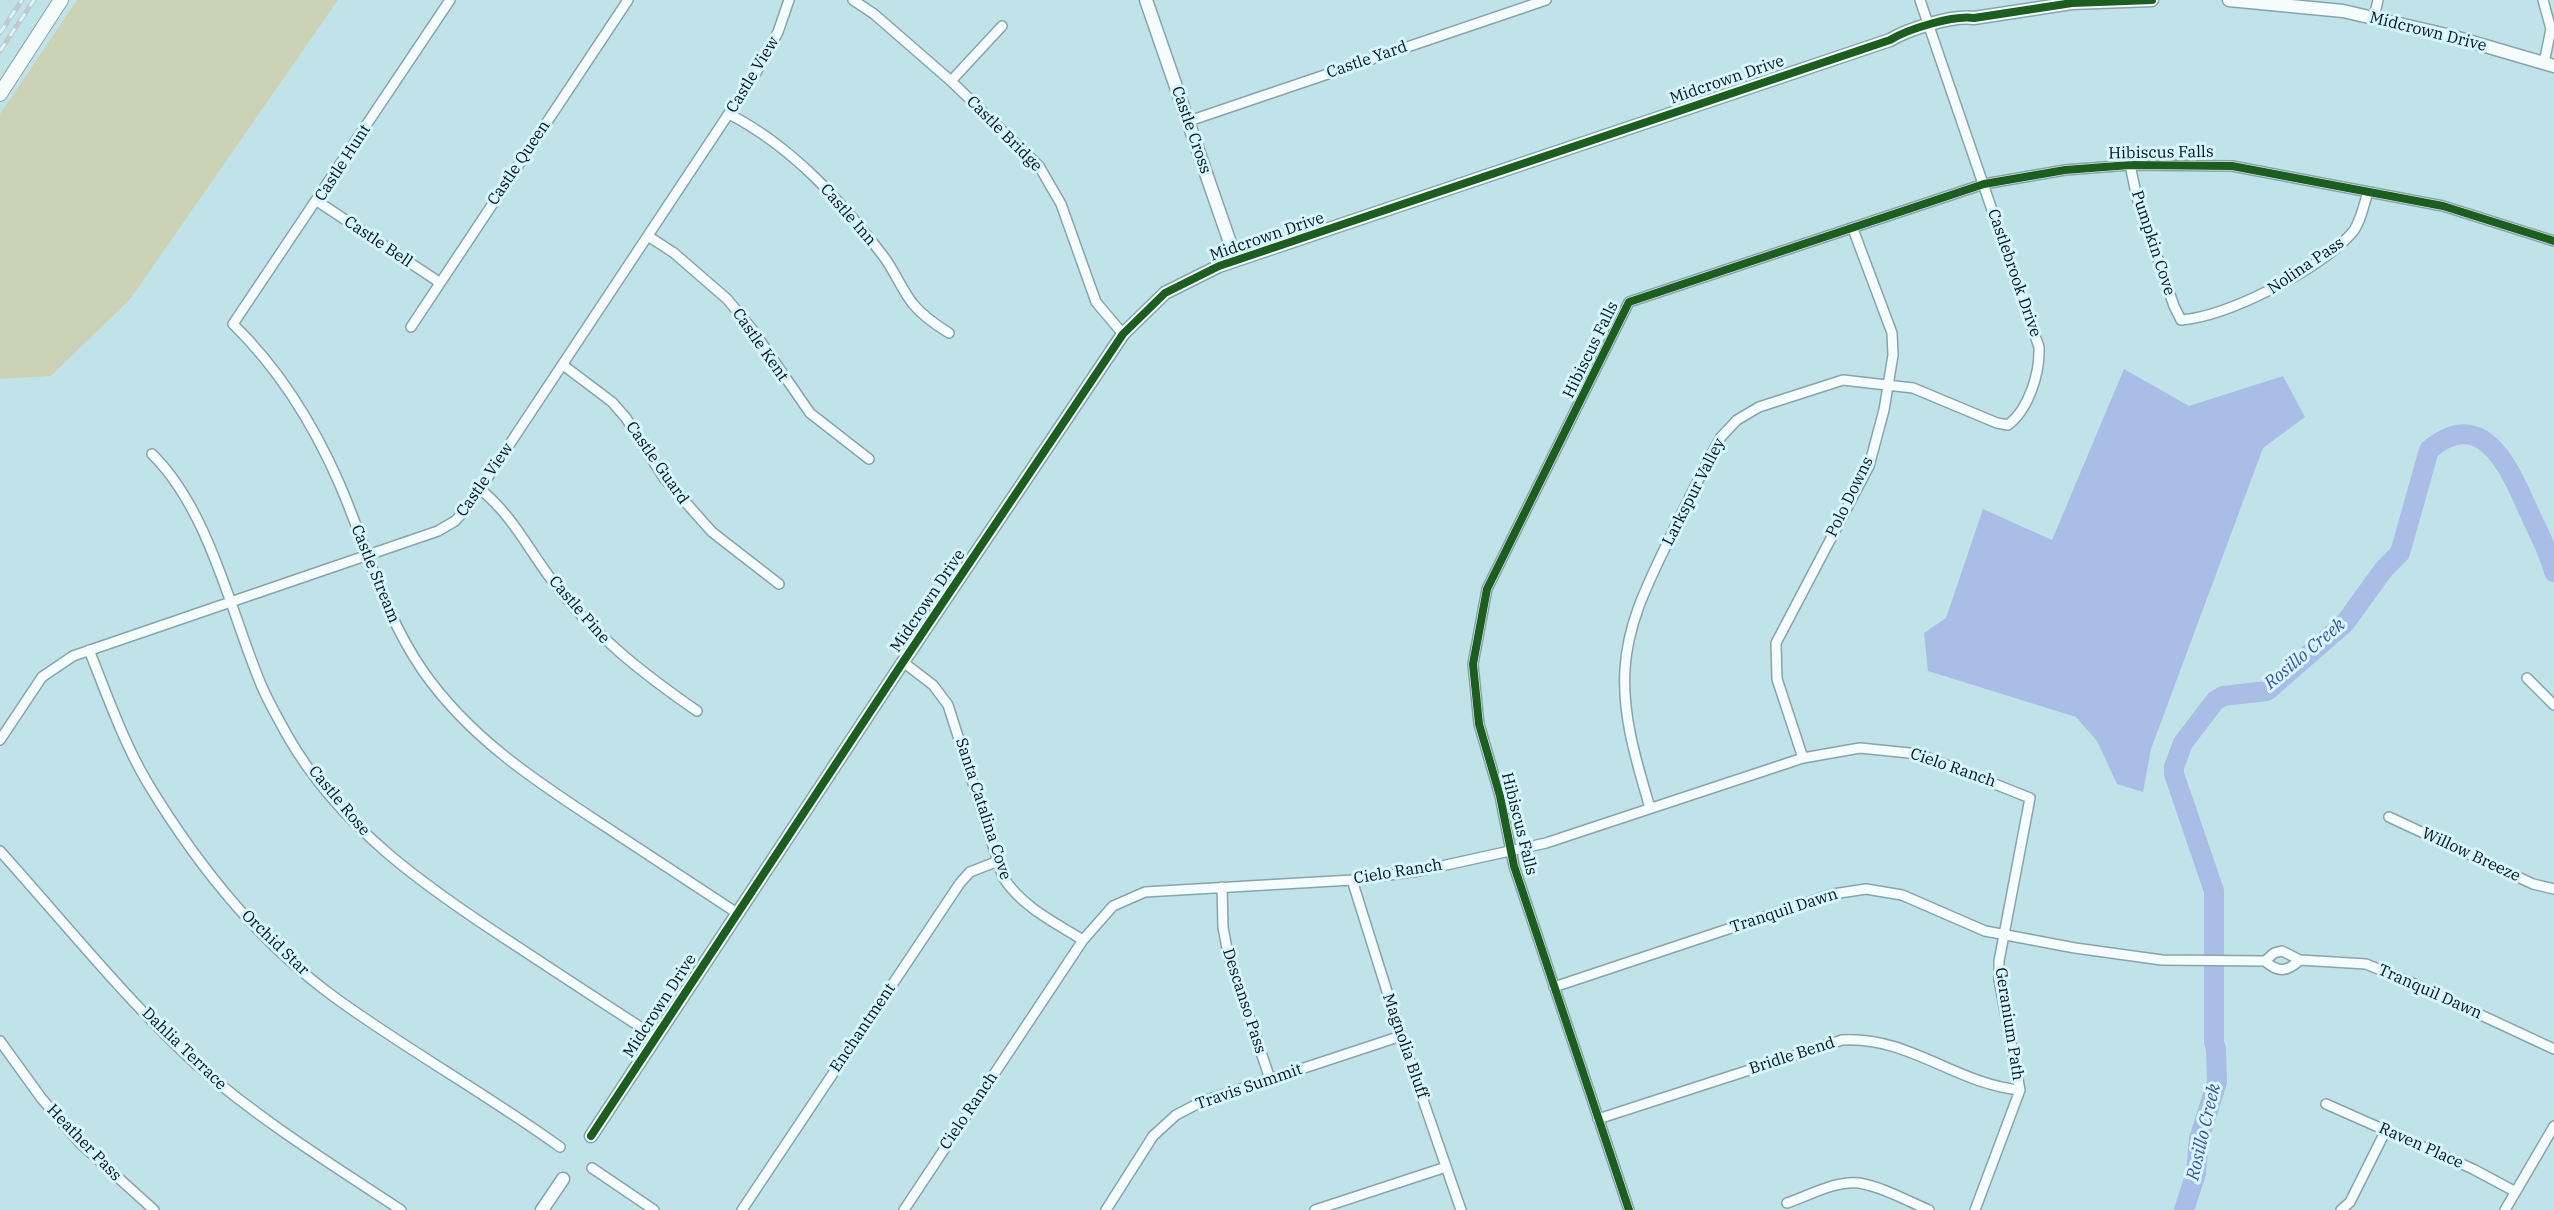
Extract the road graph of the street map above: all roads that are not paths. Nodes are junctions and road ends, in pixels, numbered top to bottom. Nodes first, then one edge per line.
1 (61, 0) edge
2 (450, 0) edge
3 (628, 0) edge
4 (789, 0) edge
5 (854, 0) edge
6 (1146, 0) edge
7 (1546, 0) edge
8 (1920, 0) edge
9 (2152, 0) edge
10 (2229, 0) edge
11 (2378, 0) edge
12 (2542, 0) edge
13 (2072, 2) edge
14 (2374, 18) junction
15 (1002, 26) dead end
16 (1931, 29) junction
17 (2549, 65) edge
18 (951, 81) junction
19 (0, 94) edge
20 (729, 114) junction
21 (1189, 121) junction
22 (2130, 165) junction
23 (1984, 184) junction
24 (2368, 192) junction
25 (317, 201) junction
26 (1852, 229) junction
27 (648, 236) junction
28 (2554, 241) edge
29 (1236, 260) junction
30 (439, 282) junction
31 (2181, 320) joint
32 (233, 324) joint
33 (411, 327) dead end
34 (949, 333) dead end
35 (1123, 334) junction
36 (563, 364) junction
37 (1888, 385) junction
38 (2008, 425) joint
39 (152, 453) dead end
40 (869, 459) dead end
41 (480, 489) junction
42 (366, 555) junction
43 (779, 584) dead end
44 (229, 600) junction
45 (89, 650) junction
46 (903, 662) junction
47 (2527, 678) dead end
48 (2554, 705) edge
49 (697, 711) dead end
50 (0, 740) edge
51 (1803, 758) junction
52 (2030, 798) joint
53 (1650, 808) junction
54 (2389, 817) dead end
55 (0, 851) edge
56 (1510, 851) junction
57 (998, 861) junction
58 (1352, 880) junction
59 (1222, 887) junction
60 (2554, 889) edge
61 (737, 913) junction
62 (2003, 935) junction
63 (1083, 940) junction
64 (2300, 960) junction
65 (2265, 961) junction
66 (1554, 987) junction
67 (1401, 1036) junction
68 (656, 1037) junction
69 (0, 1041) edge
70 (2554, 1048) edge
71 (1270, 1079) junction
72 (2020, 1090) junction
73 (2326, 1104) dead end
74 (1598, 1119) junction
75 (2554, 1126) edge
76 (2386, 1130) junction
77 (591, 1136) dead end
78 (560, 1147) dead end
79 (1446, 1167) junction
80 (592, 1168) dead end
81 (562, 1179) dead end
82 (2514, 1191) junction
83 (1787, 1203) dead end
84 (154, 1210) edge
85 (401, 1210) edge
86 (542, 1210) edge
87 (654, 1210) edge
88 (742, 1210) edge
89 (904, 1210) edge
90 (1106, 1210) edge
91 (1315, 1210) edge
92 (1461, 1210) edge
93 (1629, 1210) edge
94 (1929, 1210) edge
95 (1976, 1210) edge
96 (2341, 1210) edge
97 (2505, 1210) edge

1 - 19 main road
2 - 25 street, Castle Hunt
3 - 30 street, Castle Queen
4 - 20 street, Castle View
5 - 18 street, Castle Bridge
6 - 21 street, Castle Cross
7 - 21 street, Castle Yard
8 - 16 street, Castlebrook Drive
9 - 13 street, Midcrown Drive
10 - 14 street, Midcrown Drive
11 - 14 street
12 - 17 street
13 - 16 street, Midcrown Drive
14 - 17 street, Midcrown Drive
15 - 18 street
16 - 23 street, Castlebrook Drive
16 - 29 street, Midcrown Drive
18 - 35 street, Castle Bridge
20 - 27 street, Castle View
20 - 34 street, Castle Inn
21 - 29 street, Castle Cross
22 - 23 street, Hibiscus Falls
22 - 24 street, Hibiscus Falls
22 - 31 street, Pumpkin Cove
23 - 26 street, Hibiscus Falls
23 - 38 street, Castlebrook Drive
24 - 28 street, Hibiscus Falls
24 - 31 street, Nolina Pass
25 - 30 street, Castle Bell
25 - 32 street, Castle Hunt
26 - 37 street, Polo Downs
26 - 56 street, Hibiscus Falls
27 - 36 street, Castle View
27 - 40 street, Castle Kent
29 - 35 street, Midcrown Drive
30 - 33 street, Castle Queen
32 - 42 street, Castle Stream
35 - 46 street, Midcrown Drive
36 - 41 street, Castle View
36 - 43 street, Castle Guard
37 - 38 street, Larkspur Valley
37 - 51 street, Polo Downs
37 - 53 street, Larkspur Valley
39 - 44 street, Castle Rose
41 - 42 street, Castle View
41 - 49 street, Castle Pine
42 - 44 street, Castle View
42 - 61 street, Castle Stream
44 - 45 street, Castle View
44 - 68 street, Castle Rose
45 - 50 street, Castle View
45 - 78 street, Orchid Star
46 - 57 street, Santa Catalina Cove
46 - 61 street, Midcrown Drive
47 - 48 street
51 - 52 street, Cielo Ranch
51 - 53 street, Cielo Ranch
52 - 62 street, Geranium Path
53 - 56 street, Cielo Ranch
54 - 60 street, Willow Breeze
55 - 85 street, Dahlia Terrace
56 - 58 street, Cielo Ranch
56 - 66 street, Hibiscus Falls
57 - 63 street, Santa Catalina Cove
57 - 88 street, Enchantment
58 - 59 street, Cielo Ranch
58 - 67 street, Magnolia Bluff
59 - 63 street, Cielo Ranch
59 - 71 street, Descanso Pass
61 - 68 street, Midcrown Drive
62 - 65 street, Tranquil Dawn
62 - 66 street, Tranquil Dawn
62 - 72 street, Geranium Path
63 - 89 street, Cielo Ranch
64 - 65 street, Tranquil Dawn
64 - 65 street, Tranquil Dawn
64 - 70 street, Tranquil Dawn
66 - 74 street, Hibiscus Falls
67 - 71 street, Travis Summit
67 - 79 street, Magnolia Bluff
68 - 77 street, Midcrown Drive
69 - 84 street, Heather Pass
71 - 90 street, Travis Summit
72 - 74 street, Bridle Bend
72 - 95 street, Geranium Path
73 - 76 street, Raven Place
74 - 93 street, Hibiscus Falls
75 - 82 street
76 - 82 street, Raven Place
76 - 96 street
79 - 91 street
79 - 92 street, Magnolia Bluff
80 - 87 street
81 - 86 street
82 - 97 street
83 - 94 street

